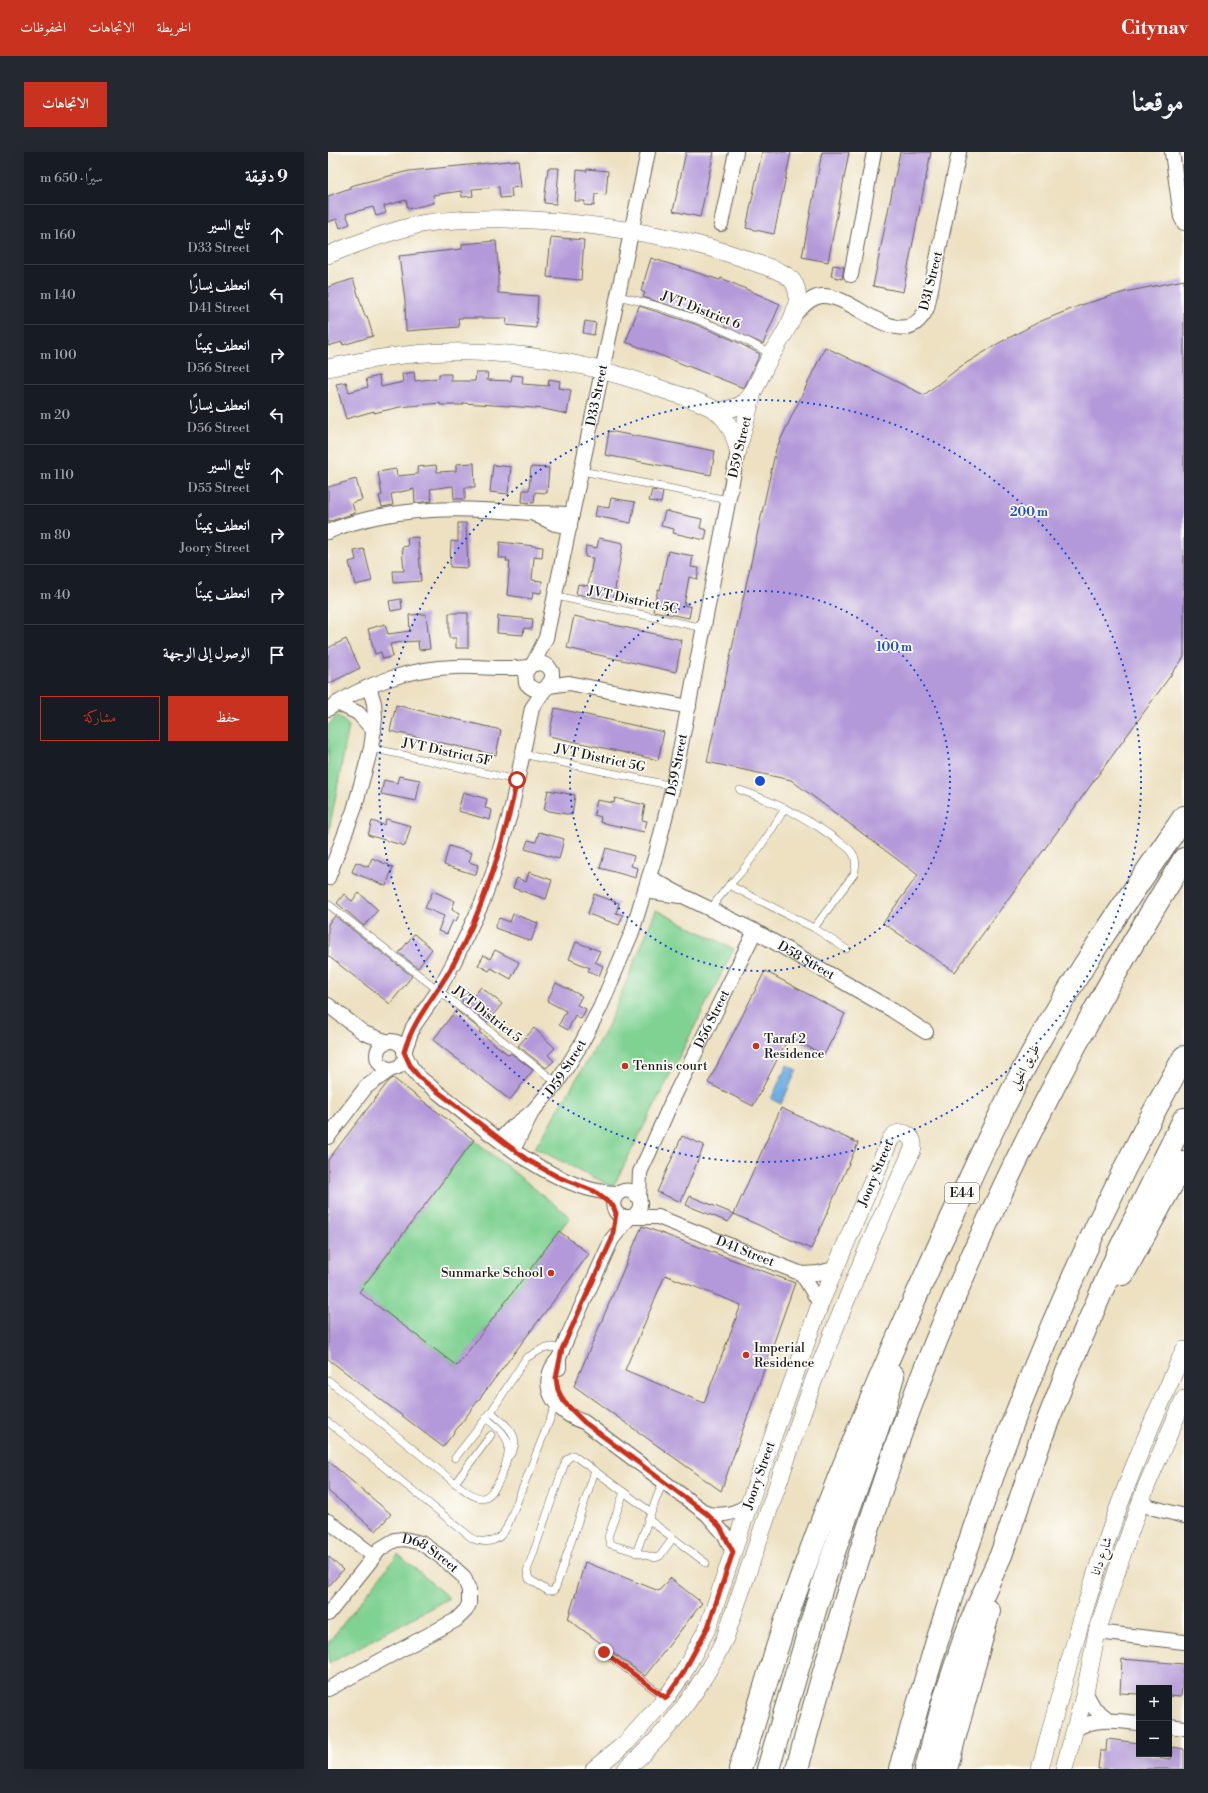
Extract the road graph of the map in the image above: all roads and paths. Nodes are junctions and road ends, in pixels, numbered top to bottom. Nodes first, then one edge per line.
1 (648, 152) edge
2 (736, 152) edge
3 (874, 152) edge
4 (959, 152) edge
5 (1172, 152) edge
6 (1184, 223) edge
7 (721, 224) dead end
8 (632, 231) junction
9 (328, 255) edge
10 (851, 275) dead end
11 (618, 296) junction
12 (795, 314) junction
13 (771, 354) junction
14 (328, 368) edge
15 (603, 370) junction
16 (753, 392) junction
17 (716, 411) junction
18 (738, 451) junction
19 (582, 471) junction
20 (728, 500) junction
21 (571, 521) junction
22 (328, 532) edge
23 (556, 596) junction
24 (704, 628) junction
25 (546, 638) junction
26 (531, 665) junction
27 (549, 667) junction
28 (505, 669) junction
29 (526, 683) junction
30 (569, 683) junction
31 (369, 687) junction
32 (548, 687) junction
33 (332, 706) edge
34 (688, 707) junction
35 (532, 708) junction
36 (374, 731) junction
37 (371, 748) junction
38 (522, 754) junction
39 (517, 780) junction
40 (673, 786) junction
41 (740, 790) dead end
42 (785, 808) junction
43 (1184, 817) edge
44 (1184, 859) edge
45 (649, 877) junction
46 (328, 878) edge
47 (729, 886) junction
48 (645, 891) junction
49 (683, 896) junction
50 (328, 904) edge
51 (711, 909) junction
52 (814, 928) junction
53 (755, 931) junction
54 (846, 949) dead end
55 (438, 991) junction
56 (328, 1005) edge
57 (413, 1027) junction
58 (926, 1032) dead end
59 (364, 1033) junction
60 (389, 1041) junction
61 (404, 1053) junction
62 (377, 1056) junction
63 (1184, 1057) edge
64 (393, 1069) junction
65 (420, 1078) junction
66 (557, 1083) junction
67 (366, 1087) junction
68 (532, 1112) junction
69 (1184, 1119) edge
70 (328, 1137) edge
71 (500, 1140) junction
72 (513, 1150) junction
73 (1184, 1162) edge
74 (640, 1172) junction
75 (594, 1191) junction
76 (621, 1192) junction
77 (639, 1199) junction
78 (622, 1214) junction
79 (658, 1217) junction
80 (834, 1269) junction
81 (802, 1274) junction
82 (820, 1304) junction
83 (1092, 1312) junction
84 (898, 1335) junction
85 (1184, 1350) edge
86 (561, 1354) junction
87 (328, 1380) edge
88 (1184, 1399) edge
89 (556, 1404) junction
90 (488, 1415) junction
91 (328, 1422) edge
92 (584, 1422) junction
93 (491, 1434) dead end
94 (455, 1458) dead end
95 (595, 1471) junction
96 (663, 1481) junction
97 (455, 1483) junction
98 (624, 1492) junction
99 (749, 1504) junction
100 (1139, 1504) junction
101 (707, 1514) junction
102 (650, 1516) junction
103 (1184, 1516) edge
104 (328, 1521) edge
105 (673, 1538) junction
106 (733, 1552) junction
107 (636, 1553) junction
108 (1001, 1555) junction
109 (374, 1556) junction
110 (706, 1563) dead end
111 (328, 1614) edge
112 (1097, 1632) junction
113 (1184, 1642) edge
114 (604, 1652) dead end
115 (328, 1689) edge
116 (1085, 1692) junction
117 (666, 1698) junction
118 (1109, 1720) junction
119 (1136, 1723) edge
120 (1172, 1726) edge
121 (1184, 1728) edge
122 (1075, 1729) junction
123 (594, 1769) edge
124 (626, 1769) edge
125 (740, 1769) edge
126 (768, 1769) edge
127 (797, 1769) edge
128 (900, 1769) edge
129 (926, 1769) edge
130 (946, 1769) edge
131 (1040, 1769) edge
132 (1064, 1769) edge

1 - 8 street, D33 Street
2 - 7 street
3 - 10 street
4 - 12 street, D31 Street
5 - 6 street
8 - 9 street
8 - 11 street, D33 Street
8 - 12 street
11 - 13 lane, JVT District 6
11 - 15 street, D33 Street
12 - 13 street
13 - 16 street
14 - 15 street
15 - 17 street
15 - 19 street, D33 Street
16 - 17 street
16 - 18 street, D59 Street
17 - 18 street
18 - 20 street, D59 Street
19 - 20 lane
19 - 21 street, D33 Street
20 - 24 street, D59 Street
21 - 22 street
21 - 23 street, D33 Street
23 - 24 lane, JVT District 5C
23 - 25 street, D33 Street
24 - 34 street, D59 Street
25 - 26 street, D33 Street
25 - 27 street, D33 Street
26 - 27 street
26 - 28 street
26 - 29 street
27 - 30 street
27 - 32 street
28 - 29 street
28 - 31 street
29 - 32 street
29 - 35 street
30 - 32 street
30 - 34 street
31 - 33 street
31 - 36 street
32 - 35 street
33 - 36 street
34 - 40 street, D59 Street
35 - 38 street
36 - 37 street
37 - 39 lane, JVT District 5F
37 - 46 street
38 - 39 street
38 - 40 lane, JVT District 5G
39 - 55 street
40 - 45 street, D59 Street
41 - 42 lane
42 - 47 lane
42 - 52 lane
43 - 84 highway, طريق الخيل / E44
44 - 127 highway
45 - 48 street, D59 Street
45 - 49 street, D58 Street
47 - 51 lane
47 - 52 lane
48 - 49 street, D58 Street
48 - 66 street, D59 Street
49 - 51 street, D58 Street
50 - 55 lane, JVT District 5
51 - 53 street, D58 Street
52 - 54 lane
53 - 58 street, D58 Street
53 - 74 street, D56 Street
55 - 57 street
55 - 66 lane, JVT District 5
56 - 59 street
57 - 60 street
57 - 61 street
59 - 60 street
59 - 62 street
60 - 61 street
60 - 62 street
61 - 64 street
61 - 65 street
62 - 64 street
62 - 67 street
63 - 128 highway
64 - 65 street
64 - 67 street
65 - 71 street
66 - 68 street, D59 Street
67 - 70 street
68 - 71 street, D59 Street
68 - 72 street, D59 Street
69 - 83 highway
71 - 72 street
72 - 75 street
73 - 83 highway
74 - 76 street
74 - 77 street, D56 Street
75 - 76 street
75 - 78 street
76 - 77 street
76 - 78 street
77 - 78 street
77 - 79 street, D41 Street
78 - 79 street, D41 Street
78 - 86 street
79 - 81 street, D41 Street
80 - 81 street, D41 Street
80 - 82 street, Joory Street
80 - 124 street, Joory Street
81 - 82 street
82 - 99 street, Joory Street
83 - 108 highway
84 - 125 highway, طريق الخيل
84 - 126 highway
85 - 131 street, شارع دانا
86 - 89 street
86 - 90 lane
86 - 92 street
87 - 97 lane
88 - 100 street, شارع دانا
89 - 91 lane
89 - 92 street
90 - 94 lane
90 - 97 lane
92 - 96 street
93 - 97 lane
95 - 95 lane
95 - 98 lane
96 - 101 street
96 - 102 lane
98 - 102 lane
98 - 107 lane
99 - 101 street
99 - 106 street, Joory Street
100 - 103 street
100 - 112 street, شارع دانا
101 - 106 street
102 - 105 lane
102 - 107 lane
104 - 109 street
105 - 107 lane
105 - 110 lane
106 - 117 street, Joory Street
108 - 129 highway
108 - 130 highway
109 - 111 street, D68 Street
109 - 115 street, D68 Street
112 - 113 street
112 - 116 street, شارع دانا
114 - 117 lane
116 - 118 street
116 - 122 street, شارع دانا
117 - 123 street, Joory Street
118 - 119 street
118 - 122 street
120 - 121 street
122 - 132 street, شارع دانا

